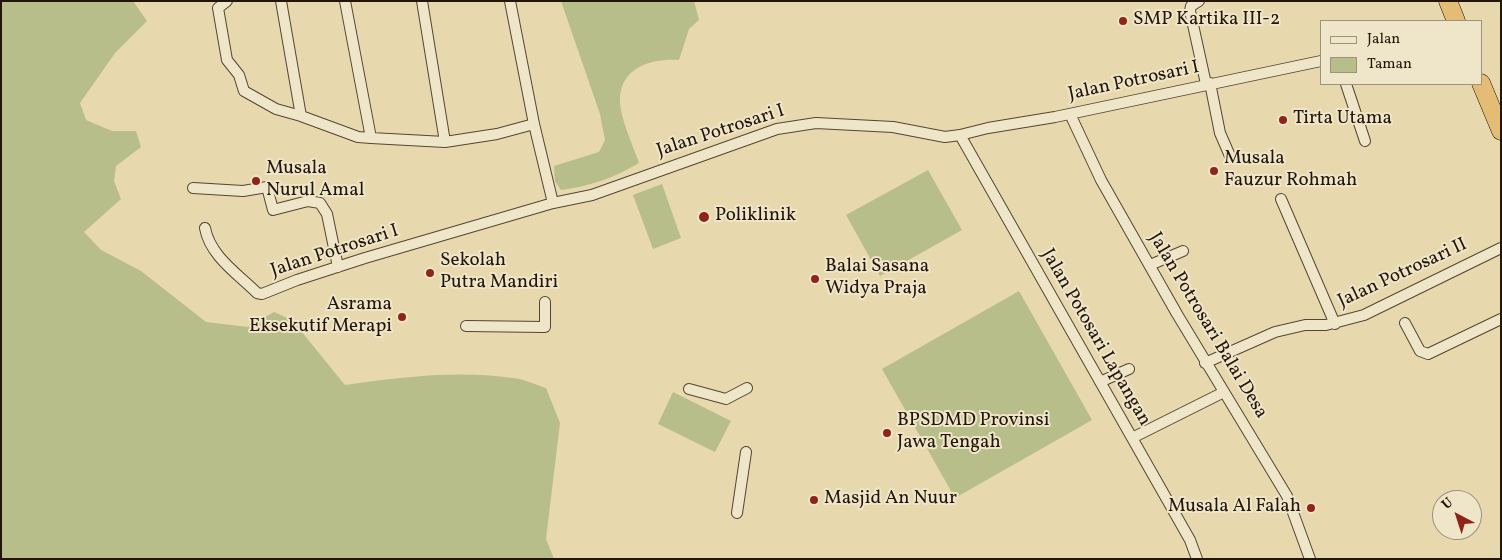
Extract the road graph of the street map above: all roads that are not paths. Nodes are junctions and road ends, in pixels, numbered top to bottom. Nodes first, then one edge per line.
1 (227, 1) edge
2 (281, 1) edge
3 (345, 1) edge
4 (422, 1) edge
5 (510, 1) edge
6 (1199, 1) edge
7 (1448, 1) edge
8 (1456, 20) edge
9 (1320, 61) edge
10 (1208, 84) junction
11 (1346, 85) edge
12 (1482, 85) edge
13 (1070, 114) junction
14 (301, 116) junction
15 (534, 124) junction
16 (1501, 131) edge
17 (960, 135) junction
18 (371, 138) junction
19 (1364, 141) dead end
20 (445, 142) junction
21 (1230, 156) dead end
22 (193, 188) dead end
23 (1281, 199) dead end
24 (553, 203) junction
25 (205, 228) dead end
26 (1501, 248) edge
27 (1183, 251) dead end
28 (1150, 265) junction
29 (338, 266) junction
30 (545, 302) dead end
31 (1501, 319) edge
32 (1405, 323) dead end
33 (1335, 324) junction
34 (466, 326) dead end
35 (1205, 363) junction
36 (1129, 369) dead end
37 (1100, 382) junction
38 (747, 388) dead end
39 (689, 389) dead end
40 (1224, 392) junction
41 (1132, 438) junction
42 (746, 452) dead end
43 (737, 513) dead end
44 (1198, 559) edge
45 (1310, 559) edge

1 - 14 street
2 - 14 street
3 - 18 street
4 - 20 street
5 - 15 street
6 - 10 street
7 - 8 highway
9 - 10 street, Jalan Potrosari I
10 - 13 street, Jalan Potrosari I
10 - 21 street
11 - 19 street
12 - 16 highway
13 - 17 street, Jalan Potrosari I
13 - 28 street, Jalan Potrosari Balai Desa
14 - 18 street
15 - 20 street
15 - 24 street
17 - 24 street, Jalan Potrosari I
17 - 37 street, Jalan Potosari Lapangan
18 - 20 street
22 - 29 street
23 - 33 street
24 - 29 street, Jalan Potrosari I
25 - 29 street, Jalan Potrosari I
26 - 33 street, Jalan Potrosari II
27 - 28 street
28 - 35 street, Jalan Potrosari Balai Desa
30 - 34 street
31 - 32 street
33 - 35 street, Jalan Potrosari II
35 - 40 street, Jalan Potrosari Balai Desa
36 - 37 street
37 - 41 street, Jalan Potosari Lapangan
38 - 39 street
40 - 41 street
40 - 45 street, Jalan Potrosari Balai Desa
41 - 44 street, Jalan Potosari Lapangan
42 - 43 street

